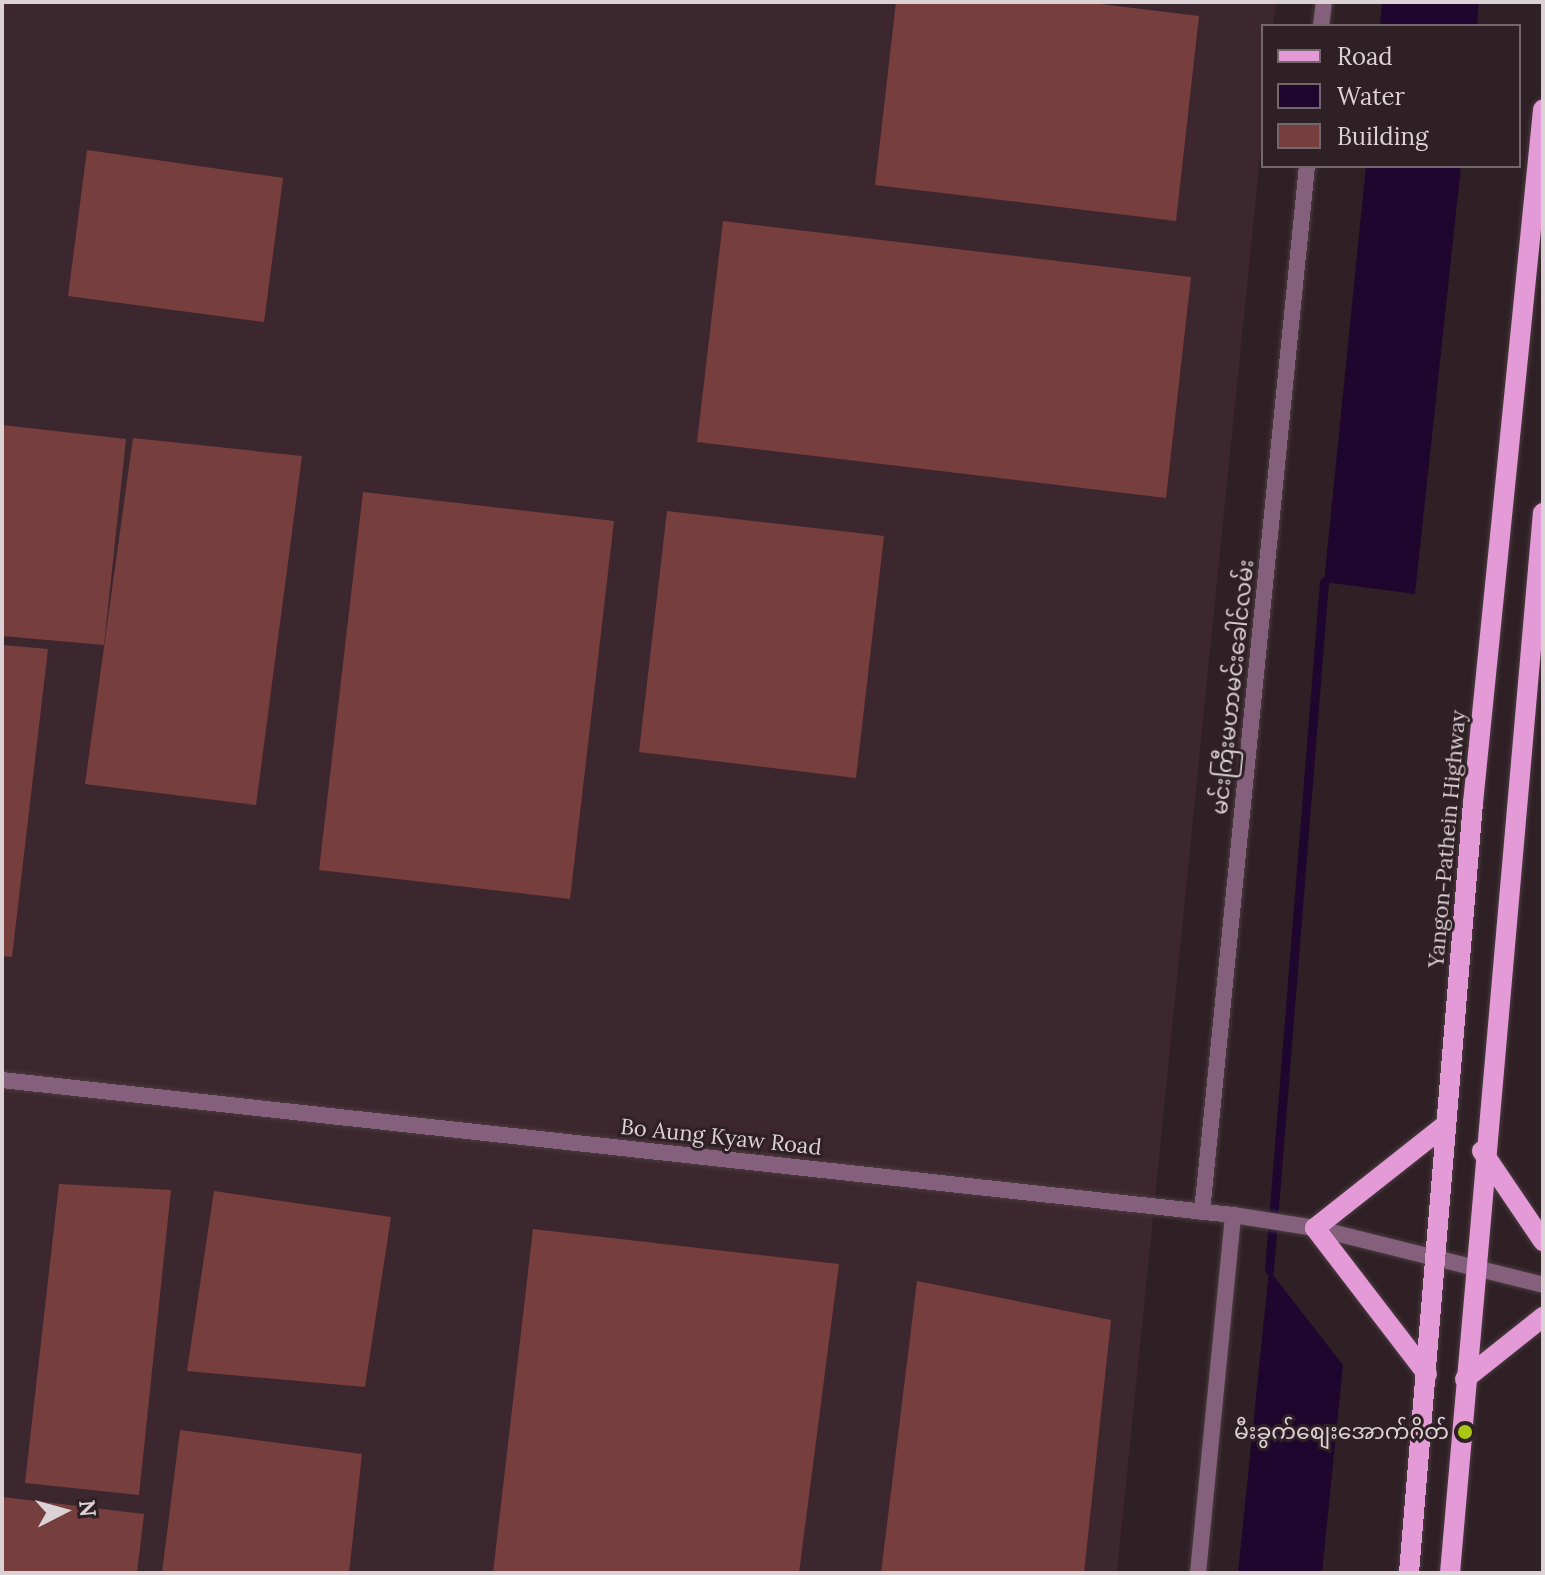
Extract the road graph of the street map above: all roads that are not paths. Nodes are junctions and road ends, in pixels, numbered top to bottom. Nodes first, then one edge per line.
1 (1324, 2) edge
2 (1321, 24) edge
3 (1543, 110) edge
4 (1307, 168) edge
5 (1543, 513) edge
6 (2, 1080) edge
7 (1444, 1126) junction
8 (1482, 1151) junction
9 (1202, 1212) junction
10 (1233, 1215) junction
11 (1315, 1228) junction
12 (1543, 1241) edge
13 (1432, 1257) junction
14 (1473, 1268) junction
15 (1543, 1285) edge
16 (1543, 1317) edge
17 (1427, 1374) junction
18 (1465, 1379) junction
19 (1198, 1573) edge
20 (1409, 1573) edge
21 (1450, 1573) edge

1 - 2 street
3 - 7 main road, Yangon-Pathein Highway
4 - 9 street, မင်းကြီးမဟာမင်းခေါင်လမ်း
5 - 8 main road
6 - 9 street, Bo Aung Kyaw Road
7 - 11 main road
7 - 13 main road, Yangon-Pathein Highway
8 - 12 main road
8 - 14 main road
9 - 10 street, Bo Aung Kyaw Road
10 - 11 street, Bo Aung Kyaw Road
10 - 19 street
11 - 13 street, Bo Aung Kyaw Road
11 - 17 main road
13 - 14 street, Bo Aung Kyaw Road
13 - 17 main road, Yangon-Pathein Highway
14 - 15 street, Bo Aung Kyaw Road
14 - 18 main road
16 - 18 main road
17 - 20 main road, Yangon-Pathein Highway
18 - 21 main road

